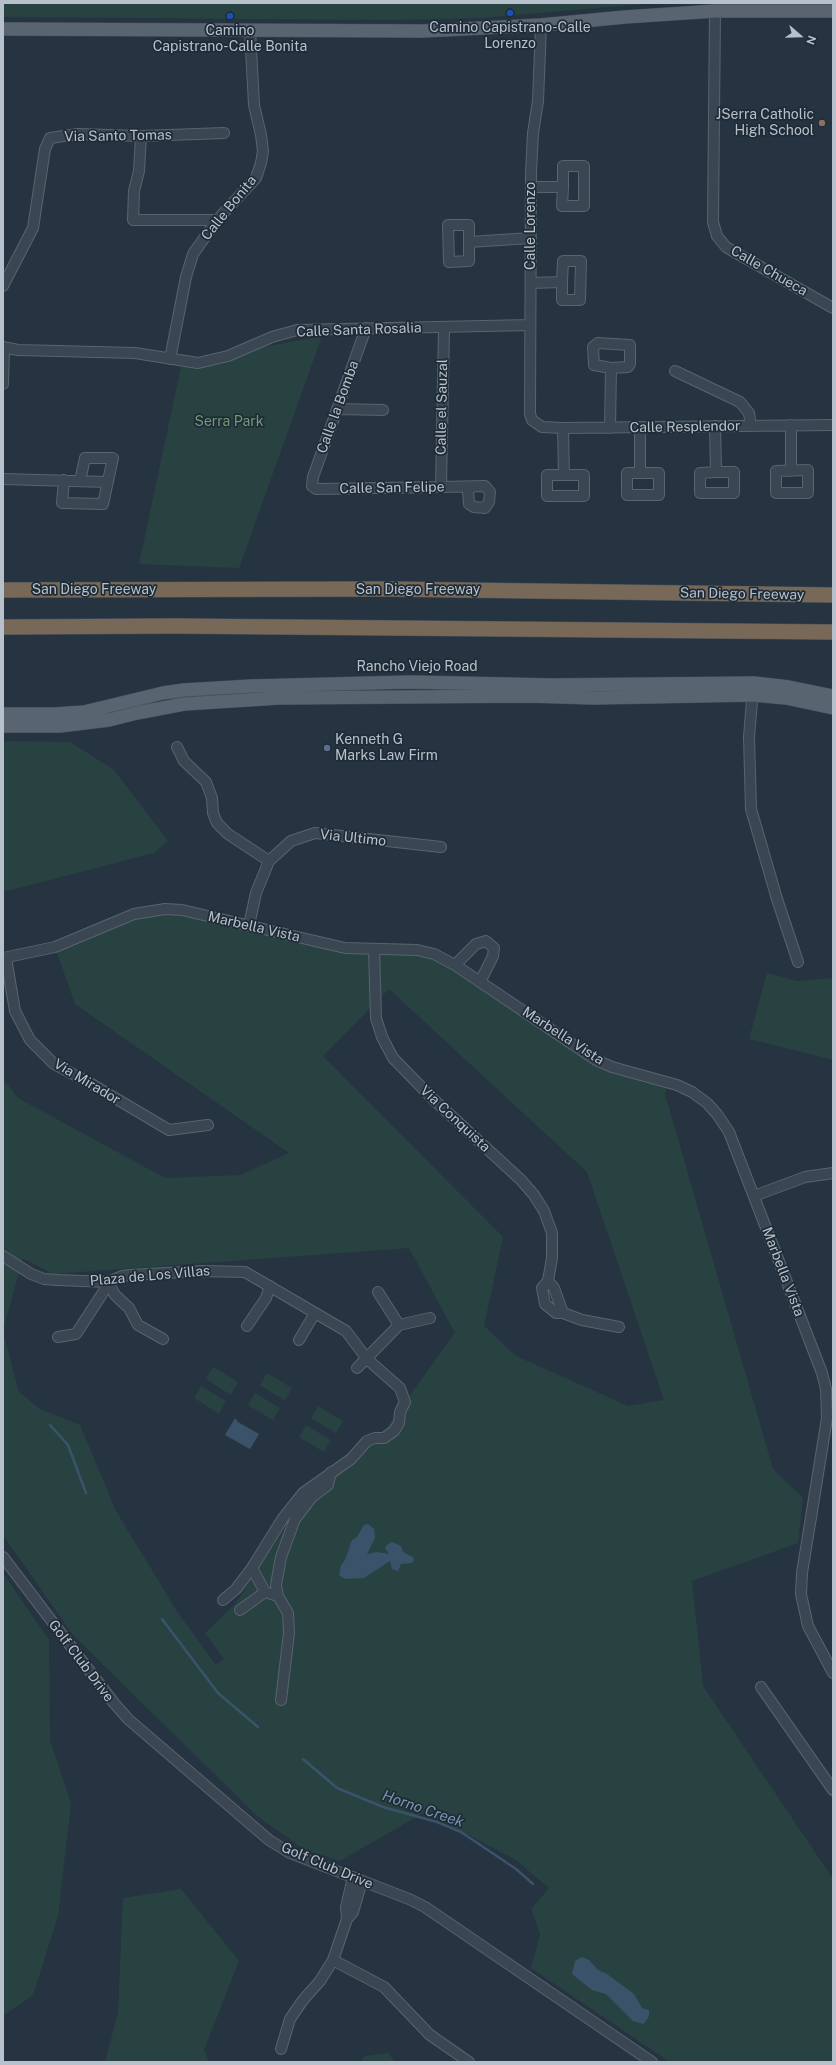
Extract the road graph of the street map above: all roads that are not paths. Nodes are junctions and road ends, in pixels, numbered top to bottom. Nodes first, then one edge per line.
1 (715, 11) junction
2 (833, 11) edge
3 (541, 25) junction
4 (3, 29) edge
5 (250, 30) junction
6 (224, 133) dead end
7 (141, 136) junction
8 (531, 187) junction
9 (562, 188) dead end
10 (217, 220) junction
11 (531, 238) junction
12 (469, 242) dead end
13 (562, 282) dead end
14 (531, 283) junction
15 (3, 286) edge
16 (833, 308) edge
17 (530, 325) junction
18 (366, 328) junction
19 (444, 328) junction
20 (4, 347) edge
21 (170, 359) junction
22 (611, 368) junction
23 (675, 371) dead end
24 (3, 384) edge
25 (337, 409) junction
26 (384, 410) dead end
27 (791, 425) junction
28 (833, 425) edge
29 (537, 426) joint
30 (715, 426) junction
31 (751, 426) junction
32 (640, 427) junction
33 (563, 428) junction
34 (610, 428) junction
35 (791, 471) junction
36 (716, 472) junction
37 (640, 473) dead end
38 (564, 475) dead end
39 (3, 479) edge
40 (64, 480) junction
41 (80, 481) junction
42 (108, 482) junction
43 (312, 486) joint
44 (440, 486) junction
45 (472, 486) dead end
46 (3, 590) edge
47 (828, 594) edge
48 (3, 627) edge
49 (833, 632) edge
50 (753, 689) junction
51 (833, 696) edge
52 (833, 708) edge
53 (3, 714) edge
54 (3, 726) edge
55 (177, 747) dead end
56 (440, 847) dead end
57 (269, 860) junction
58 (249, 925) junction
59 (374, 949) junction
60 (4, 958) edge
61 (798, 962) dead end
62 (455, 965) junction
63 (480, 982) junction
64 (208, 1126) dead end
65 (833, 1173) edge
66 (754, 1196) junction
67 (3, 1256) edge
68 (108, 1282) junction
69 (270, 1286) junction
70 (378, 1292) dead end
71 (315, 1313) junction
72 (430, 1318) dead end
73 (399, 1325) junction
74 (248, 1326) dead end
75 (618, 1327) dead end
76 (58, 1337) dead end
77 (163, 1339) dead end
78 (299, 1340) dead end
79 (367, 1359) junction
80 (357, 1368) dead end
81 (331, 1472) junction
82 (3, 1557) edge
83 (252, 1568) junction
84 (265, 1592) junction
85 (278, 1596) junction
86 (223, 1600) dead end
87 (240, 1610) dead end
88 (833, 1673) edge
89 (761, 1687) dead end
90 (281, 1700) dead end
91 (833, 1790) edge
92 (357, 1879) junction
93 (333, 1960) junction
94 (281, 2049) dead end
95 (469, 2062) edge
96 (652, 2062) edge

1 - 2 main road
1 - 3 main road
1 - 16 street, Calle Chueca
3 - 5 main road
3 - 8 street, Calle Lorenzo
4 - 5 main road
5 - 10 street, Calle Bonita
6 - 7 street, Via Santo Tomas
7 - 10 street
7 - 15 street, Via Santo Tomas
8 - 9 street
8 - 11 street, Calle Lorenzo
10 - 21 street, Calle Bonita
11 - 12 street
11 - 14 street, Calle Lorenzo
13 - 14 street
14 - 17 street, Calle Lorenzo
17 - 19 street, Calle Santa Rosalia
17 - 29 street, Calle Lorenzo
18 - 19 street, Calle Santa Rosalia
18 - 21 street, Calle Santa Rosalia
18 - 25 street, Calle la Bomba
19 - 44 street, Calle el Sauzal
20 - 21 street, Calle Santa Rosalia
20 - 24 street
22 - 22 street
22 - 34 street
23 - 31 street
25 - 26 street
25 - 43 street, Calle la Bomba
27 - 28 street, Calle Resplendor
27 - 31 street, Calle Resplendor
27 - 35 street
29 - 33 street, Calle Resplendor
30 - 31 street, Calle Resplendor
30 - 32 street, Calle Resplendor
30 - 36 street
32 - 34 street, Calle Resplendor
32 - 37 street
33 - 34 street, Calle Resplendor
33 - 38 street
35 - 35 street
36 - 36 street
39 - 40 street
40 - 41 street
40 - 42 street
41 - 42 street
41 - 42 street
43 - 44 street, Calle San Felipe
44 - 45 street, Calle San Felipe
46 - 47 highway, San Diego Freeway
48 - 49 highway
50 - 51 main road, Rancho Viejo Road
50 - 52 main road, Rancho Viejo Road
50 - 53 main road, Rancho Viejo Road
50 - 54 main road, Rancho Viejo Road
50 - 61 street
55 - 57 street
56 - 57 street, Via Ultimo
57 - 58 street, Via Ultimo
58 - 59 street, Marbella Vista
58 - 60 street, Marbella Vista
59 - 62 street, Marbella Vista
59 - 75 street, Via Conquista
60 - 64 street, Via Mirador
62 - 63 street, Marbella Vista
62 - 63 street
63 - 66 street, Marbella Vista
65 - 66 street
66 - 88 street, Marbella Vista
67 - 68 street, Plaza de Los Villas
68 - 69 street, Plaza de Los Villas
68 - 76 street
68 - 77 street
69 - 71 street, Plaza de Los Villas
69 - 74 street
70 - 73 street
71 - 78 street
71 - 79 street, Plaza de Los Villas
72 - 73 street
73 - 79 street
79 - 80 street
79 - 81 street, Plaza de Los Villas
81 - 83 street
81 - 85 street
82 - 92 street, Golf Club Drive
83 - 84 street
83 - 86 street
84 - 85 street
84 - 87 street
85 - 90 street
89 - 91 street
92 - 93 street
92 - 96 street, Golf Club Drive
93 - 94 street
93 - 95 street

